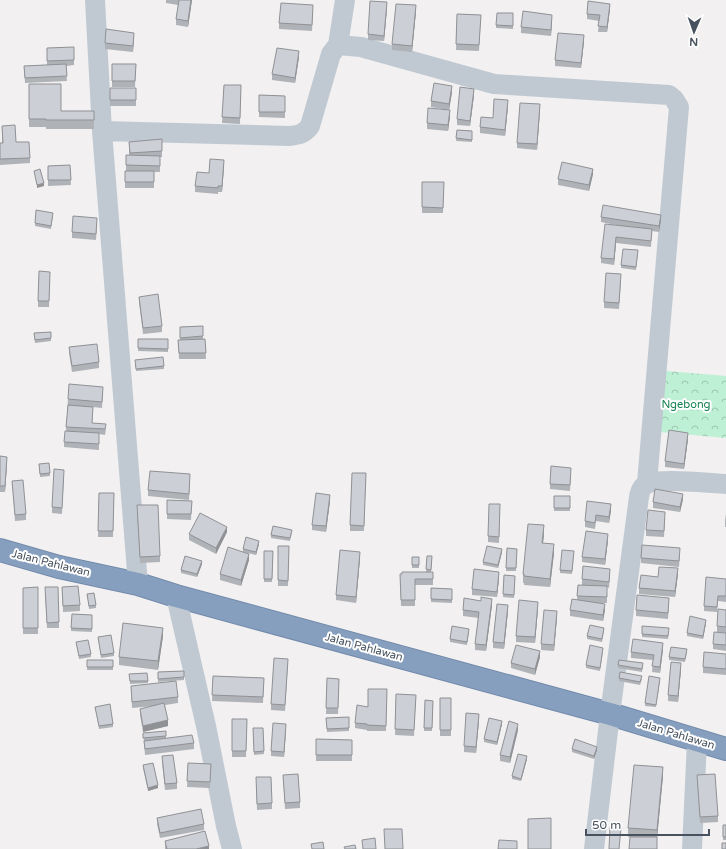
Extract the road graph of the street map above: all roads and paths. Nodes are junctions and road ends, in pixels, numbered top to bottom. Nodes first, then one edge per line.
1 (95, 0) edge
2 (345, 0) edge
3 (338, 46) junction
4 (102, 131) junction
5 (648, 483) junction
6 (726, 484) edge
7 (0, 550) edge
8 (138, 584) junction
9 (176, 596) junction
10 (610, 714) junction
11 (697, 741) junction
12 (726, 749) edge
13 (232, 849) edge
14 (594, 849) edge
15 (692, 849) edge

1 - 4 street
2 - 3 street
3 - 4 street
3 - 5 street
4 - 8 street
5 - 6 street
5 - 10 street
7 - 8 highway, Jalan Pahlawan
8 - 9 highway, Jalan Pahlawan
9 - 10 highway, Jalan Pahlawan
9 - 13 street
10 - 11 highway, Jalan Pahlawan
10 - 14 street
11 - 12 highway, Jalan Pahlawan
11 - 15 street

